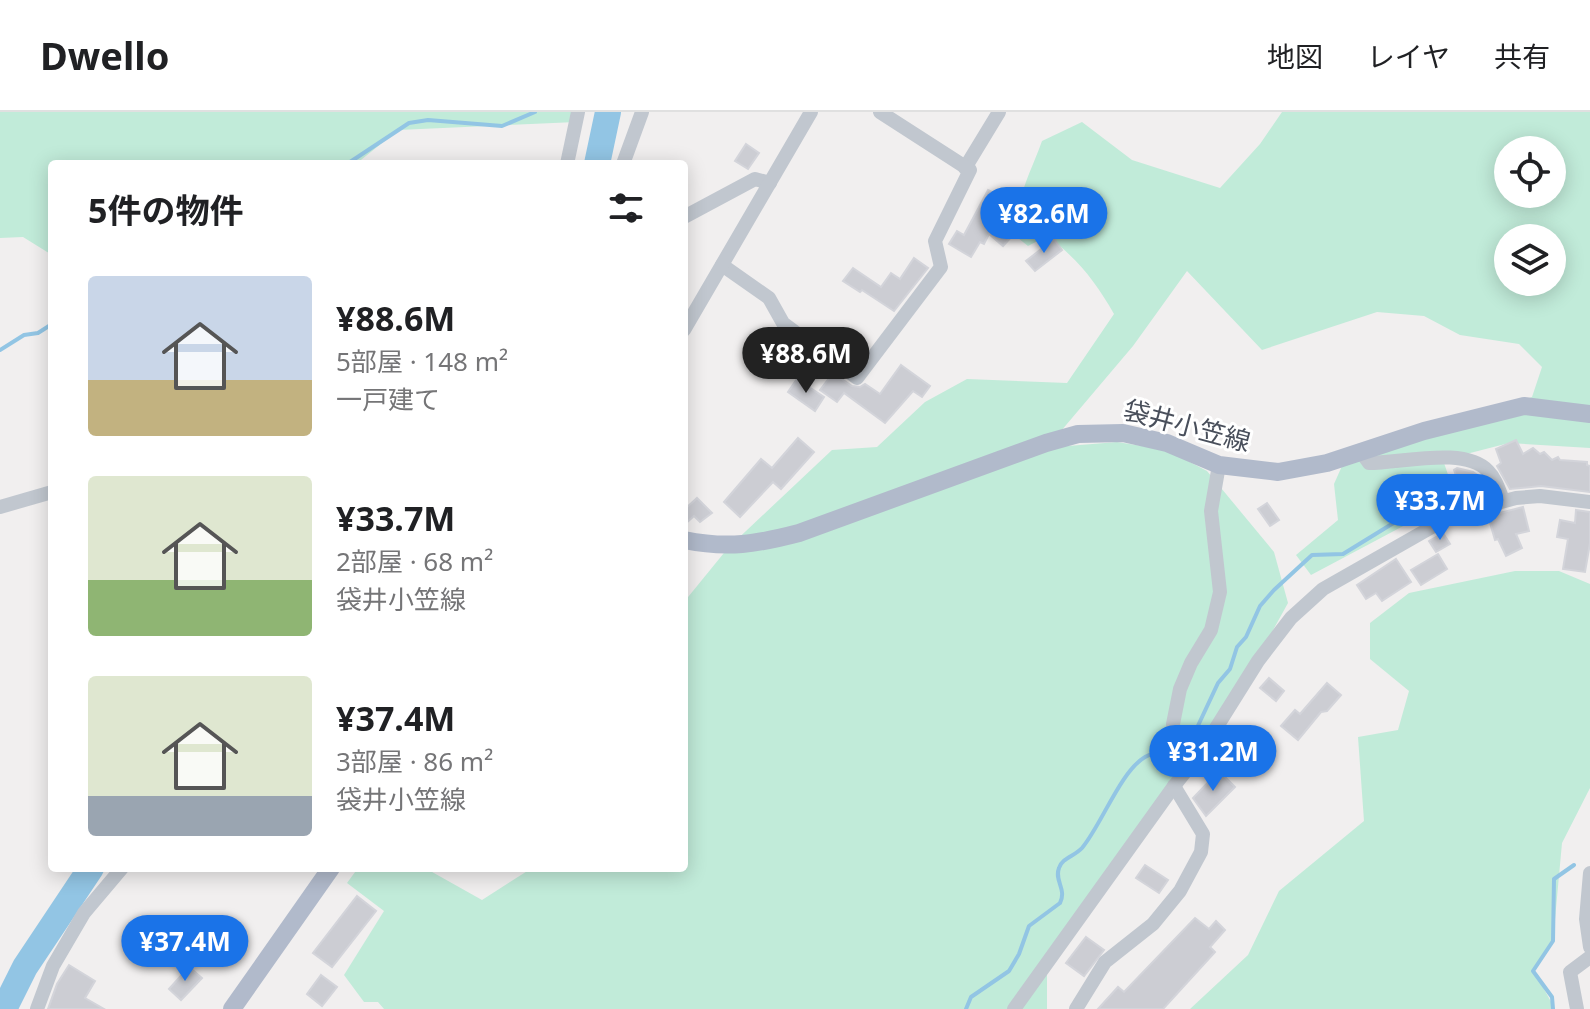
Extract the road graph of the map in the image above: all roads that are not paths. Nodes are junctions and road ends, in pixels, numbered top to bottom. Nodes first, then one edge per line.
1 (578, 112) edge
2 (642, 112) edge
3 (811, 112) edge
4 (880, 112) edge
5 (999, 112) edge
6 (568, 160) edge
7 (624, 160) edge
8 (965, 168) junction
9 (770, 183) junction
10 (688, 215) edge
11 (722, 265) junction
12 (688, 323) edge
13 (1590, 414) edge
14 (1362, 453) junction
15 (1219, 465) junction
16 (48, 493) edge
17 (1503, 500) junction
18 (1590, 502) edge
19 (0, 507) edge
20 (688, 541) edge
21 (1192, 764) junction
22 (1174, 786) junction
23 (119, 872) edge
24 (327, 872) edge
25 (1590, 873) edge
26 (1590, 947) edge
27 (1590, 957) edge
28 (37, 1009) edge
29 (232, 1009) edge
30 (1014, 1009) edge
31 (1076, 1009) edge
32 (1577, 1009) edge

1 - 6 street
2 - 7 street
3 - 9 street
4 - 8 street
5 - 8 street
8 - 11 street
9 - 10 street
9 - 11 street
11 - 12 street
13 - 14 main road, 袋井小笠線
14 - 15 main road, 袋井小笠線
14 - 17 street
15 - 20 main road, 袋井小笠線
15 - 21 street
16 - 19 street
17 - 18 street
17 - 21 street
21 - 22 street
22 - 30 street
22 - 31 street
23 - 28 street
24 - 29 main road
25 - 26 street
27 - 32 street

